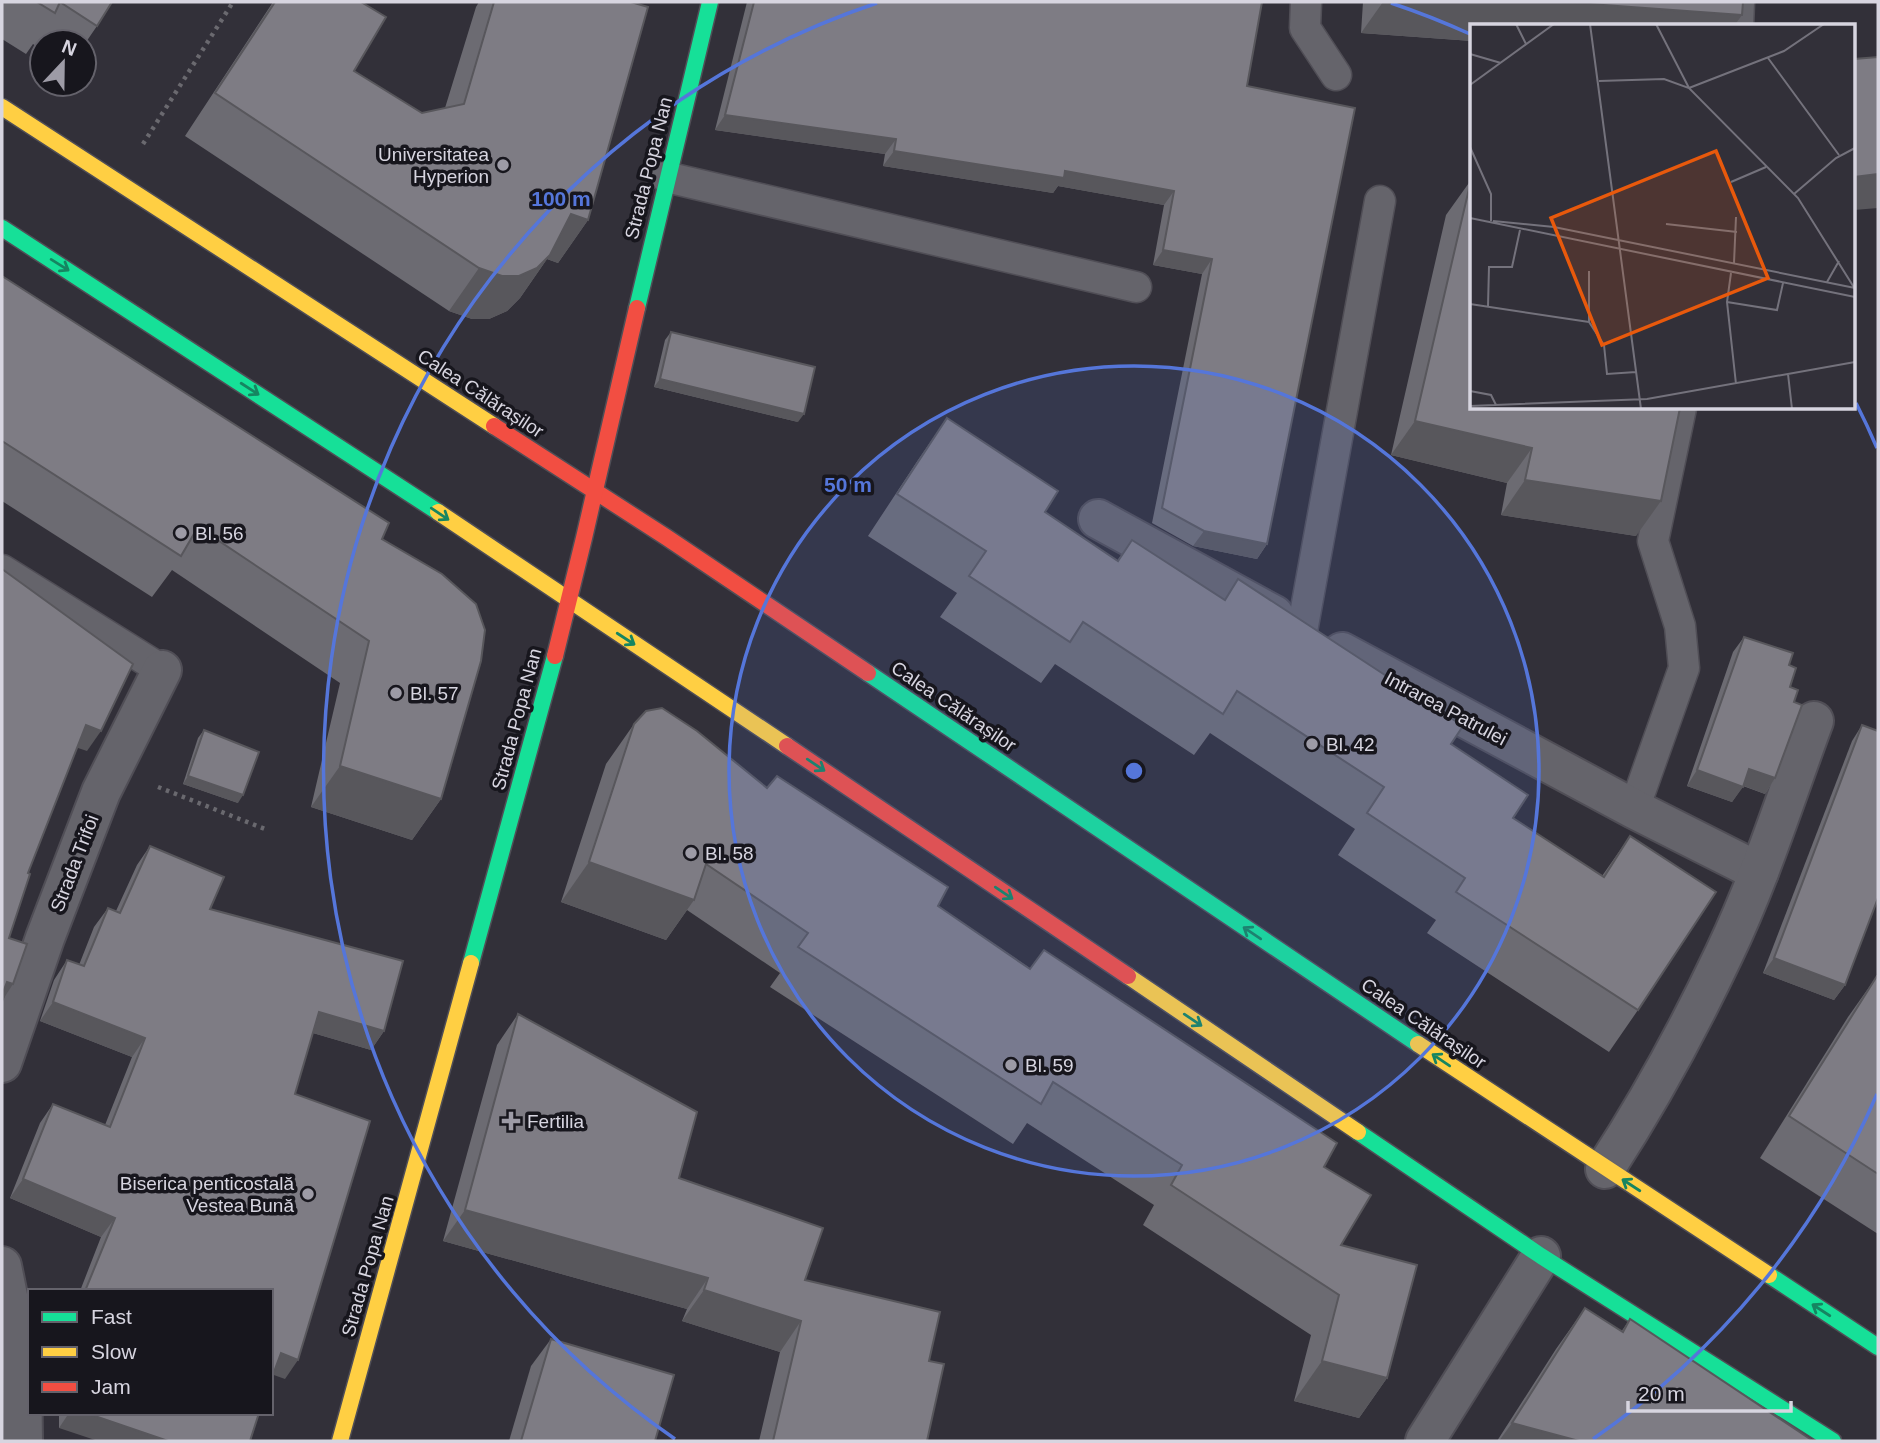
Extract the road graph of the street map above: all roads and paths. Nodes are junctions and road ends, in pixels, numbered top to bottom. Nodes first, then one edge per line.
1 (233, 2) edge
2 (710, 2) edge
3 (1306, 2) edge
4 (1740, 2) edge
5 (1738, 24) edge
6 (1336, 75) dead end
7 (2, 107) edge
8 (666, 177) junction
9 (118, 183) junction
10 (1380, 201) dead end
11 (2, 228) edge
12 (1136, 287) dead end
13 (1681, 410) edge
14 (596, 492) junction
15 (1098, 519) dead end
16 (2, 570) edge
17 (569, 601) junction
18 (1303, 631) junction
19 (162, 670) joint
20 (1814, 721) dead end
21 (111, 769) junction
22 (1634, 809) junction
23 (265, 829) dead end
24 (1759, 872) junction
25 (2, 1063) edge
26 (1605, 1168) junction
27 (1541, 1256) junction
28 (2, 1266) edge
29 (1878, 1347) edge
30 (23, 1441) edge
31 (340, 1441) edge
32 (1425, 1441) edge
33 (1833, 1441) edge

1 - 9 path
2 - 8 main road, Strada Popa Nan
3 - 6 lane
4 - 5 lane
7 - 9 main road, Calea Călărașilor
8 - 12 lane
8 - 14 main road, Strada Popa Nan
9 - 14 main road, Calea Călărașilor
10 - 18 lane
11 -> 17 main road
13 - 22 lane
14 - 17 main road, Strada Popa Nan
26 -> 14 main road, Calea Călărașilor
15 - 18 street, Intrarea Patrulei
16 - 19 lane
17 -> 27 main road
17 - 31 main road, Strada Popa Nan
18 - 22 street, Intrarea Patrulei
19 - 21 street, Strada Trifoi
20 - 24 street
21 - 23 path
21 - 25 street, Strada Trifoi
22 - 24 street, Intrarea Patrulei
24 - 26 street
29 -> 26 main road, Calea Călărașilor
27 - 32 street
27 - 33 main road
28 - 30 street

